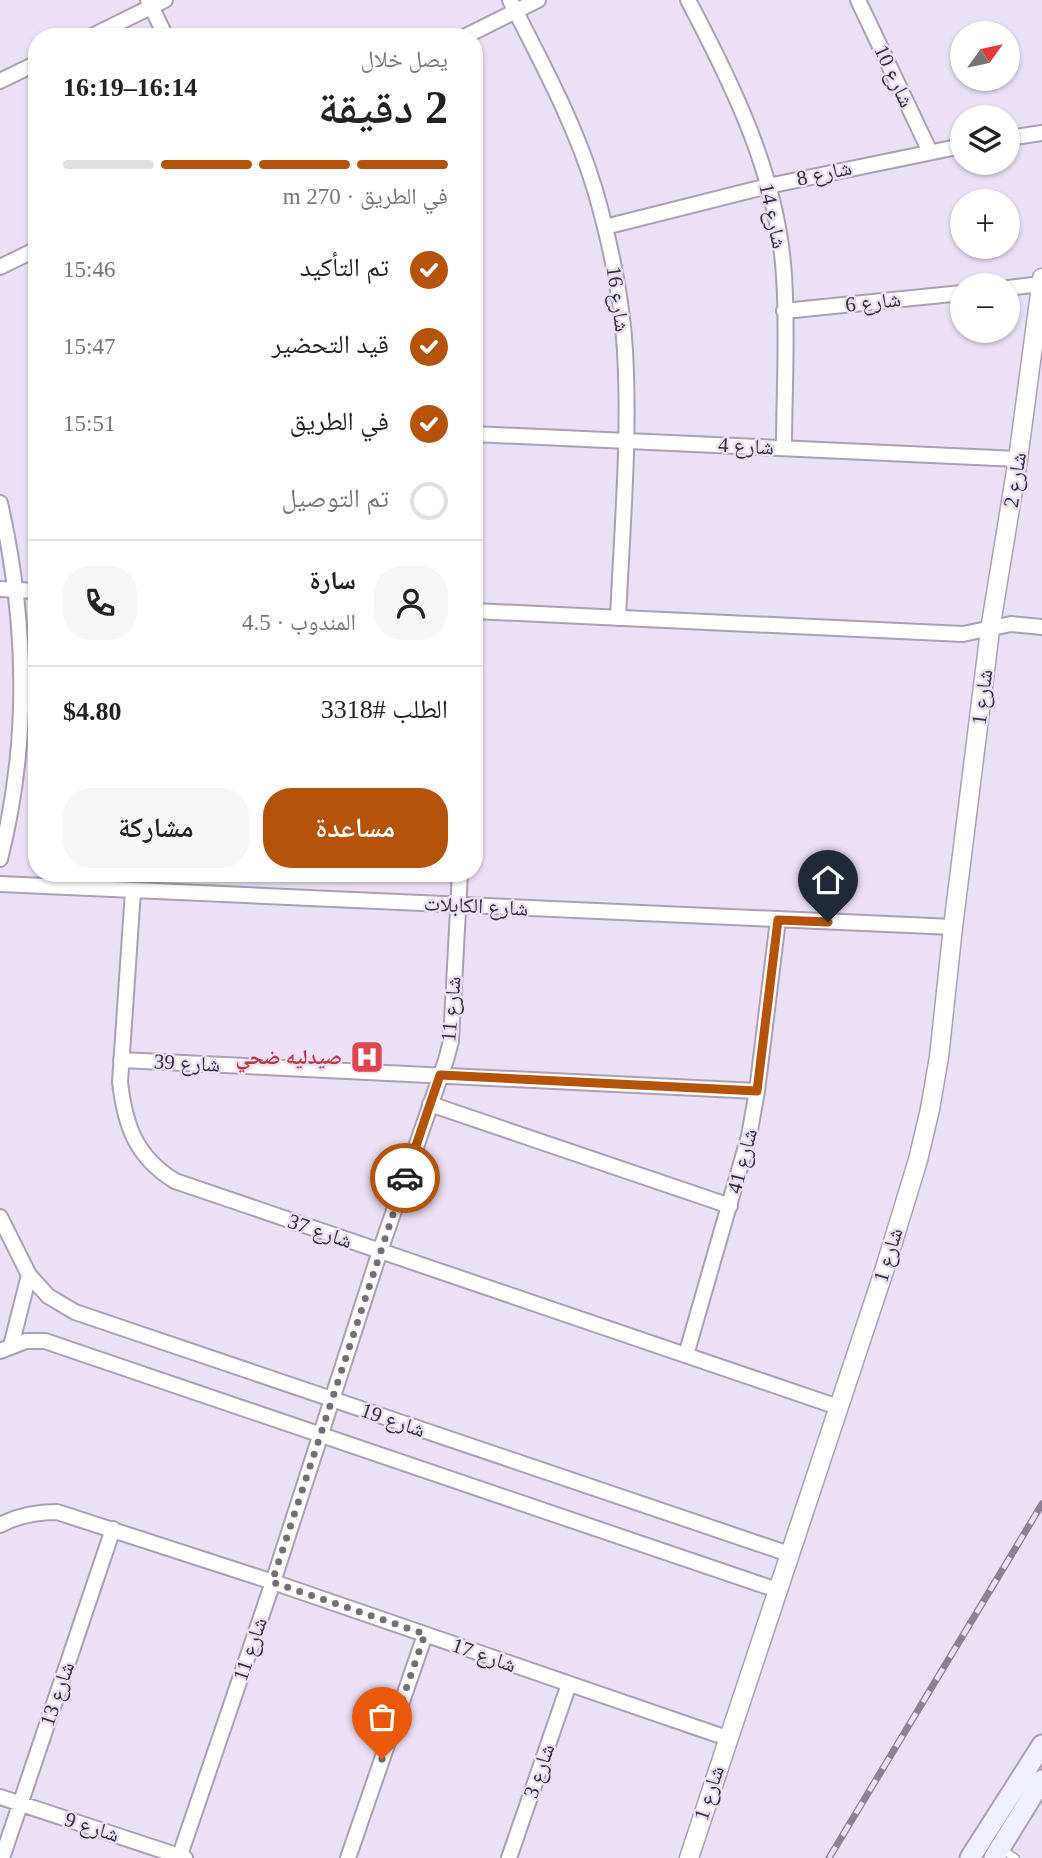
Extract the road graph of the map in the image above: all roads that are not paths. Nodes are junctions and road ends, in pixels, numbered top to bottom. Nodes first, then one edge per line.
1 (165, 0) edge
2 (538, 0) edge
3 (688, 0) edge
4 (858, 0) edge
5 (150, 3) edge
6 (513, 6) edge
7 (106, 28) edge
8 (162, 28) edge
9 (478, 28) edge
10 (28, 67) edge
11 (0, 81) edge
12 (1042, 133) edge
13 (1020, 136) edge
14 (950, 148) edge
15 (930, 152) junction
16 (768, 186) junction
17 (605, 227) junction
18 (28, 253) edge
19 (0, 267) edge
20 (1042, 281) edge
21 (1020, 286) edge
22 (950, 294) edge
23 (784, 311) junction
24 (483, 434) edge
25 (625, 440) junction
26 (784, 448) junction
27 (1018, 458) junction
28 (0, 503) edge
29 (0, 589) edge
30 (17, 590) junction
31 (28, 591) edge
32 (483, 611) edge
33 (618, 618) junction
34 (1042, 627) edge
35 (990, 629) junction
36 (0, 859) edge
37 (459, 882) edge
38 (0, 884) edge
39 (133, 891) junction
40 (458, 906) junction
41 (778, 920) junction
42 (953, 928) junction
43 (121, 1060) junction
44 (440, 1075) junction
45 (757, 1091) junction
46 (430, 1104) junction
47 (730, 1206) junction
48 (0, 1217) edge
49 (380, 1251) junction
50 (29, 1275) junction
51 (5, 1349) edge
52 (686, 1355) junction
53 (332, 1399) junction
54 (838, 1407) junction
55 (320, 1435) junction
56 (0, 1525) edge
57 (113, 1529) junction
58 (789, 1554) junction
59 (272, 1582) junction
60 (777, 1590) junction
61 (425, 1634) junction
62 (569, 1684) junction
63 (727, 1738) junction
64 (1042, 1745) edge
65 (1042, 1780) edge
66 (0, 1797) edge
67 (20, 1803) junction
68 (1003, 1855) edge
69 (181, 1857) edge
70 (2, 1858) edge
71 (348, 1858) edge
72 (509, 1858) edge
73 (689, 1858) edge
74 (970, 1858) edge

1 - 5 street
2 - 6 street
3 - 16 street, شارع 14
4 - 15 street, شارع 10
5 - 7 street
5 - 8 street
6 - 9 street
6 - 17 street, شارع 16
10 - 11 street
12 - 13 street
14 - 15 street, شارع 8
15 - 16 street, شارع 8
16 - 17 street, شارع 8
16 - 23 street, شارع 14
17 - 25 street, شارع 16
18 - 19 street
20 - 21 street
20 - 27 street, شارع 2
22 - 23 street, شارع 6
23 - 26 street, شارع 14
24 - 25 street, شارع 4
25 - 26 street, شارع 4
25 - 33 street, شارع 16
26 - 27 street, شارع 4
27 - 35 street, شارع 2
28 - 30 street
29 - 30 street
30 - 31 street
30 - 36 street
32 - 33 street
33 - 35 street
34 - 35 street
35 - 42 street, شارع 1
37 - 40 street, شارع 11
38 - 39 street, شارع الكابلات
39 - 40 street, شارع الكابلات
39 - 43 street, شارع 37
40 - 41 street, شارع الكابلات
40 - 44 street, شارع 11
41 - 42 street, شارع الكابلات
41 - 45 street, شارع 41
42 - 54 street, شارع 1
43 - 44 street, شارع 39
43 - 49 street, شارع 37
44 - 45 street, شارع 39
44 - 46 street, شارع 11
45 - 47 street, شارع 41
46 - 47 street
46 - 49 street, شارع 11
47 - 52 street, شارع 41
48 - 50 street, شارع 19
49 - 52 street, شارع 37
49 - 53 street, شارع 11
50 - 51 street
50 - 53 street, شارع 19
51 - 55 street, شارع 19
52 - 54 street, شارع 37
53 - 55 street, شارع 11
53 - 58 street, شارع 19
54 - 58 street, شارع 1
55 - 59 street, شارع 11
55 - 60 street, شارع 19
56 - 57 street, شارع 17
57 - 59 street, شارع 17
57 - 67 street, شارع 13
58 - 60 street, شارع 1
59 - 61 street, شارع 17
59 - 69 street, شارع 11
60 - 63 street, شارع 1
61 - 62 street, شارع 17
61 - 71 street
62 - 63 street, شارع 17
62 - 72 street, شارع 3
63 - 73 street, شارع 1
64 - 74 main road
65 - 68 main road
66 - 67 street, شارع 9
67 - 69 street, شارع 9
67 - 70 street, شارع 13

